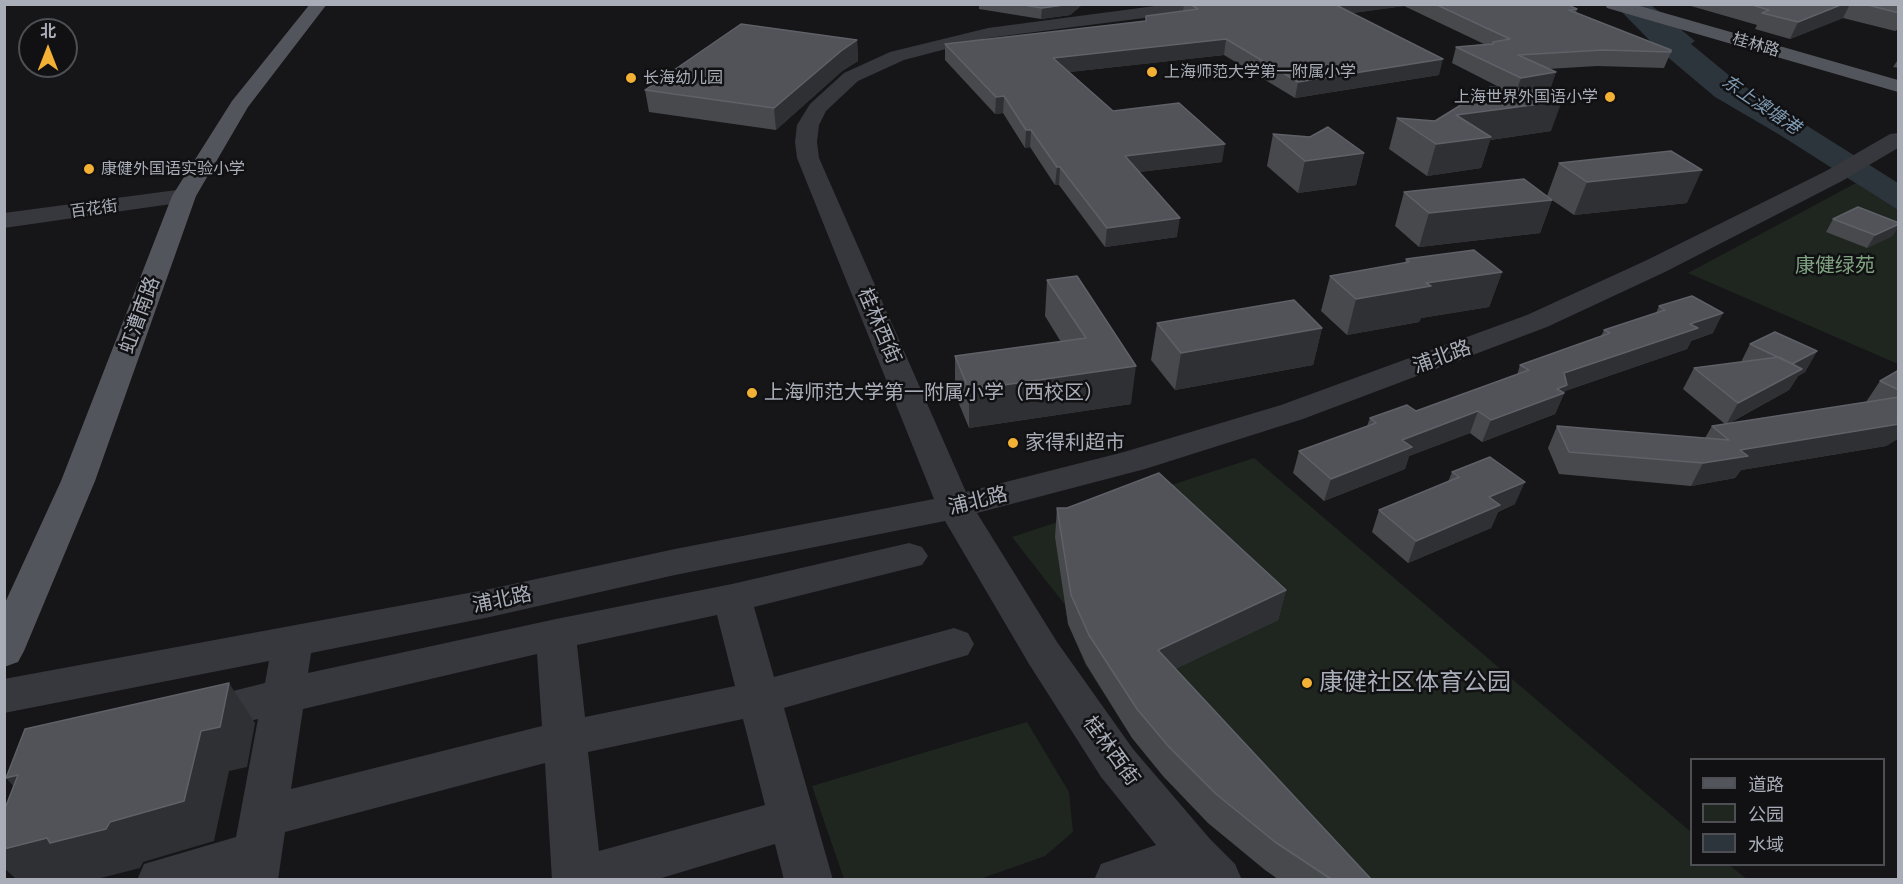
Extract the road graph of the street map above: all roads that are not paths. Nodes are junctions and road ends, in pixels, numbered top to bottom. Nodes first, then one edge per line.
1 (319, 4) edge
2 (1214, 4) edge
3 (1613, 4) edge
4 (1632, 4) edge
5 (1696, 25) junction
6 (1899, 80) edge
7 (1899, 86) edge
8 (1899, 139) edge
9 (184, 196) junction
10 (4, 221) edge
11 (955, 507) junction
12 (909, 555) dead end
13 (732, 598) junction
14 (556, 634) junction
15 (293, 640) junction
16 (954, 644) dead end
17 (4, 651) edge
18 (4, 696) edge
19 (283, 696) junction
20 (760, 698) junction
21 (168, 723) edge
22 (565, 739) junction
23 (792, 818) junction
24 (258, 850) edge
25 (1206, 867) edge
26 (160, 879) edge
27 (577, 879) edge
28 (809, 879) edge
29 (1118, 879) edge

1 - 9 main road, 虹漕南路
2 - 11 street, 桂林西街
3 - 5 main road, 桂林路
4 - 5 main road, 桂林路
5 - 6 main road, 桂林路
5 - 7 main road, 桂林路
8 - 11 street, 浦北路
9 - 10 street, 百花街
9 - 17 main road, 虹漕南路
11 - 15 street, 浦北路
11 - 25 street, 桂林西街
12 - 13 street
13 - 14 street
13 - 20 street
14 - 19 street
14 - 22 street
15 - 18 street, 浦北路
15 - 19 street
16 - 20 street
19 - 21 street
19 - 24 street
20 - 22 street
20 - 23 street
22 - 24 street
22 - 27 street
23 - 27 street
23 - 28 street
24 - 26 street
25 - 29 street

